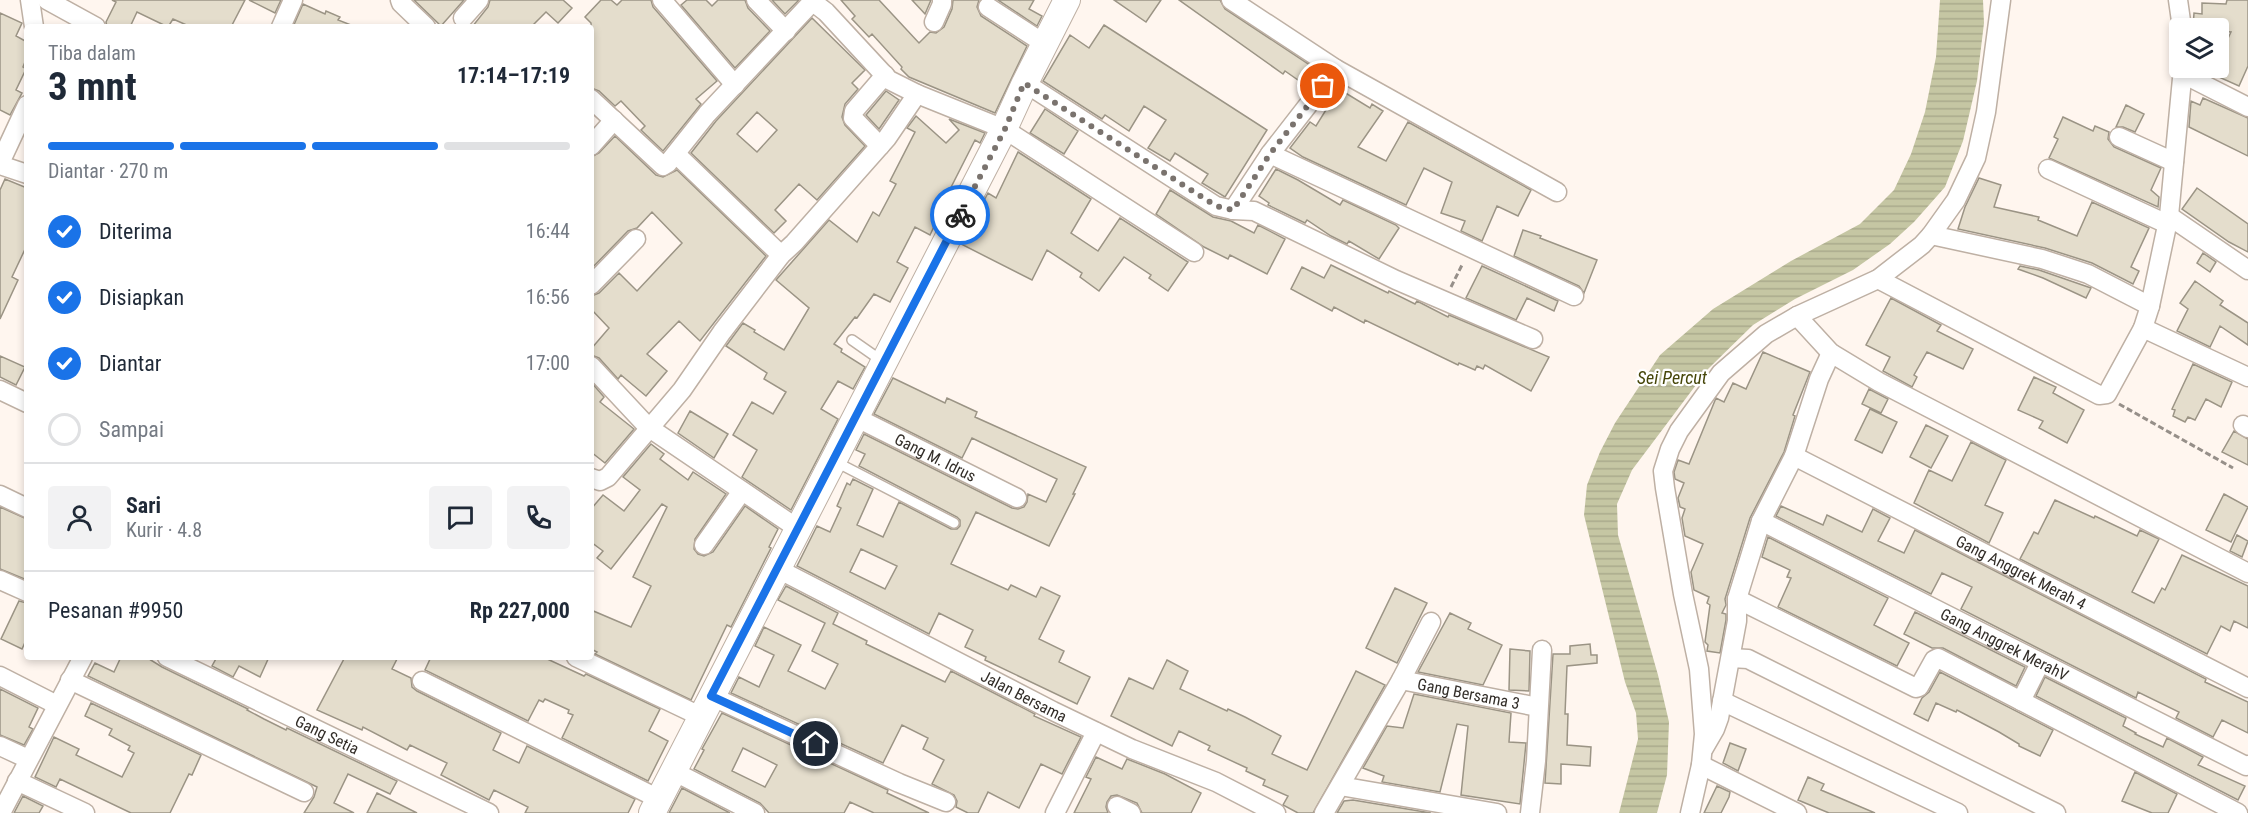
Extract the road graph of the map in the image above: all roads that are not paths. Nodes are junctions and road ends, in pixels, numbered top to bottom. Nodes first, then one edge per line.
1 (30, 0) edge
2 (47, 0) edge
3 (293, 0) edge
4 (400, 0) edge
5 (479, 0) edge
6 (662, 0) edge
7 (756, 0) edge
8 (942, 0) edge
9 (1067, 0) edge
10 (1231, 0) edge
11 (2001, 0) edge
12 (2178, 0) edge
13 (814, 1) edge
14 (988, 7) dead end
15 (463, 18) dead end
16 (2181, 18) edge
17 (934, 22) dead end
18 (34, 24) edge
19 (91, 24) edge
20 (282, 24) edge
21 (423, 24) edge
22 (786, 31) junction
23 (1045, 44) junction
24 (1336, 69) junction
25 (885, 75) junction
26 (2182, 78) edge
27 (2196, 78) edge
28 (1024, 83) junction
29 (735, 85) junction
30 (917, 94) junction
31 (594, 102) edge
32 (2248, 107) edge
33 (24, 112) edge
34 (614, 120) junction
35 (1005, 129) junction
36 (2119, 137) dead end
37 (594, 143) edge
38 (880, 146) junction
39 (676, 154) junction
40 (1270, 154) junction
41 (2175, 162) junction
42 (0, 164) edge
43 (2048, 169) dead end
44 (24, 173) edge
45 (1557, 192) dead end
46 (1233, 210) junction
47 (2168, 220) junction
48 (1931, 236) junction
49 (636, 239) dead end
50 (1194, 252) dead end
51 (781, 255) junction
52 (2248, 270) edge
53 (1878, 279) junction
54 (594, 282) edge
55 (1574, 296) dead end
56 (2150, 306) junction
57 (1797, 316) junction
58 (2144, 328) junction
59 (1533, 339) dead end
60 (852, 340) dead end
61 (1831, 354) junction
62 (884, 362) junction
63 (594, 369) edge
64 (2248, 377) edge
65 (0, 390) edge
66 (24, 402) edge
67 (855, 417) junction
68 (650, 428) junction
69 (1794, 456) junction
70 (833, 460) junction
71 (596, 480) edge
72 (742, 491) junction
73 (0, 495) edge
74 (1017, 498) dead end
75 (24, 507) edge
76 (1761, 521) junction
77 (954, 523) dead end
78 (797, 528) junction
79 (704, 545) dead end
80 (776, 568) junction
81 (2248, 573) edge
82 (0, 580) edge
83 (24, 591) edge
84 (1737, 598) junction
85 (1431, 622) dead end
86 (1542, 650) dead end
87 (1731, 658) junction
88 (81, 660) edge
89 (173, 660) edge
90 (584, 660) edge
91 (2040, 663) junction
92 (0, 676) edge
93 (70, 680) junction
94 (1401, 680) junction
95 (422, 681) dead end
96 (2248, 688) edge
97 (1722, 701) junction
98 (2021, 701) junction
99 (57, 705) junction
100 (706, 706) junction
101 (1538, 707) junction
102 (1096, 732) junction
103 (0, 746) edge
104 (1703, 756) junction
105 (28, 759) junction
106 (2248, 765) edge
107 (673, 771) junction
108 (1340, 786) junction
109 (304, 792) dead end
110 (7, 796) edge
111 (946, 802) dead end
112 (655, 806) edge
113 (85, 813) edge
114 (489, 813) edge
115 (754, 813) edge
116 (1055, 813) edge
117 (1276, 813) edge
118 (1324, 813) edge
119 (1497, 813) edge
120 (1530, 813) edge
121 (1690, 813) edge
122 (1797, 813) edge
123 (1958, 813) edge
124 (2056, 813) edge
125 (2238, 813) edge

1 - 18 street
2 - 19 street
3 - 20 street
4 - 21 street
5 - 15 street
6 - 29 street
7 - 22 street
8 - 17 street
9 - 23 main road
10 - 24 street
11 - 48 street
12 - 16 street
13 - 22 street
13 - 25 street
14 - 23 street
22 - 29 street
23 - 28 main road
24 - 40 street
24 - 45 street
25 - 30 street
25 - 38 street
26 - 41 street
27 - 32 street
28 - 35 main road
28 - 46 street
29 - 39 street
30 - 35 street
30 - 38 street
31 - 34 street
33 - 42 street
34 - 37 street
34 - 39 street
35 - 50 street
35 - 62 main road
36 - 41 street
38 - 51 street
39 - 51 street
40 - 46 street
40 - 55 street
41 - 47 street
42 - 44 street
43 - 47 street
46 - 59 street
47 - 52 street
47 - 56 street
48 - 53 street
48 - 56 street
49 - 54 street
51 - 68 street
53 - 57 street
53 - 58 street
56 - 58 street
57 - 61 street
57 - 104 street
58 - 64 street
60 - 62 lane
61 - 69 street
61 - 81 street
62 - 67 main road
63 - 68 street
65 - 66 street
67 - 70 main road
67 - 74 street, Gang M. Idrus
68 - 71 street
68 - 72 street
69 - 76 street
69 - 96 street, Gang Anggrek Merah 4
70 - 77 lane
70 - 78 main road
72 - 78 street
72 - 79 street
73 - 75 street
76 - 84 street
76 - 91 street, Gang Anggrek MerahV
78 - 80 main road
80 - 100 main road
80 - 102 street, Jalan Bersama
82 - 83 street
84 - 87 street
84 - 98 street
85 - 94 street
86 - 101 street
87 - 97 street
87 - 124 street
88 - 93 street
89 - 114 street, Gang Setia
90 - 100 street
91 - 98 street
91 - 106 street, Gang Anggrek MerahV
92 - 99 street
93 - 99 street
93 - 109 street
94 - 101 street, Gang Bersama 3
94 - 108 street
95 - 112 street
97 - 104 street
97 - 123 street
98 - 125 street
99 - 105 street
100 - 107 main road
100 - 111 street
101 - 120 street
102 - 116 street
102 - 117 street, Jalan Bersama
103 - 105 street
104 - 121 street
104 - 122 street
105 - 110 street
107 - 112 main road
107 - 115 street
108 - 118 street
108 - 119 street
110 - 113 street

